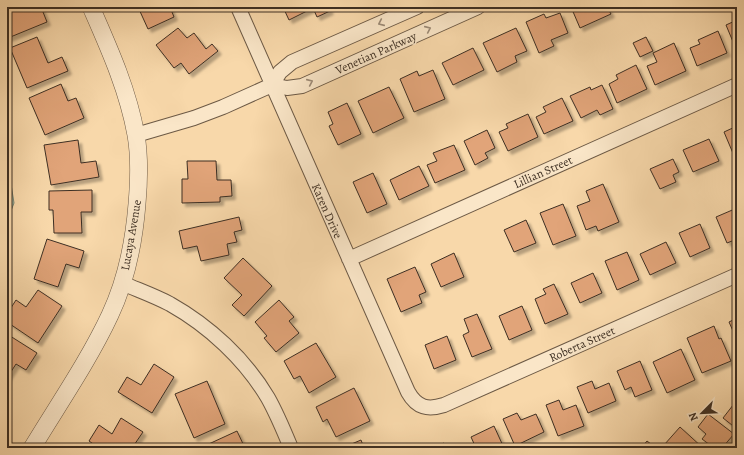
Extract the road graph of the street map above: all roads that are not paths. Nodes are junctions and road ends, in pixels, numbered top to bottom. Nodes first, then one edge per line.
1 (91, 7) edge
2 (238, 7) edge
3 (417, 7) edge
4 (478, 7) edge
5 (272, 85) junction
6 (737, 85) edge
7 (136, 135) junction
8 (349, 259) junction
9 (737, 275) edge
10 (122, 283) junction
11 (425, 407) joint
12 (32, 448) edge
13 (291, 448) edge

1 - 7 street, Lucaya Avenue
2 - 5 street, Karen Drive
3 -> 5 street
5 -> 4 street, Venetian Parkway
5 - 7 street
5 - 8 street, Karen Drive
6 - 8 street, Lillian Street
7 - 10 street, Lucaya Avenue
8 - 11 street, Karen Drive
9 - 11 street, Roberta Street
10 - 12 street, Lucaya Avenue
10 - 13 street

